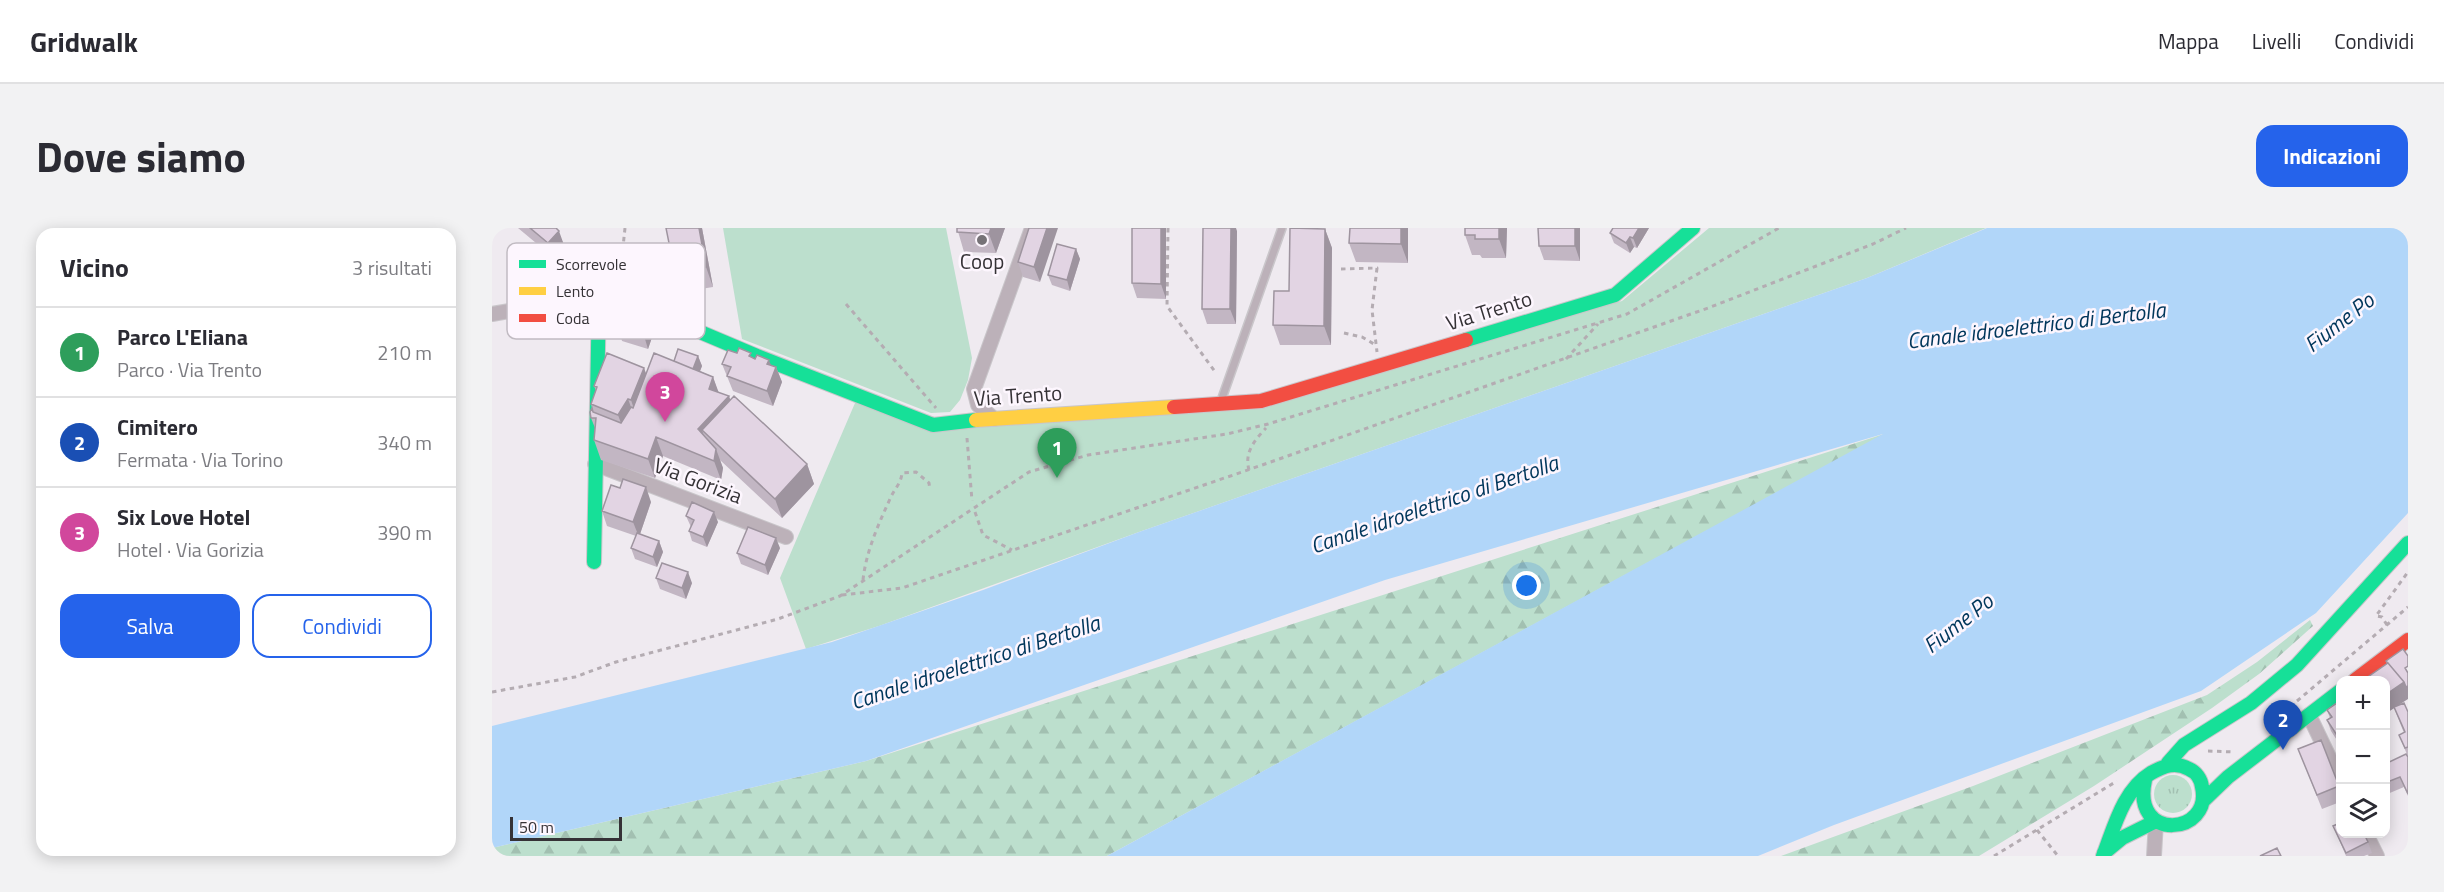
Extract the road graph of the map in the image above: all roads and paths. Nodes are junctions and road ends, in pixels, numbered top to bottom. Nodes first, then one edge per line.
1 (625, 228) edge
2 (1032, 228) edge
3 (1168, 228) edge
4 (1282, 228) edge
5 (1693, 228) edge
6 (1779, 228) edge
7 (1906, 228) edge
8 (624, 243) edge
9 (1341, 269) dead end
10 (846, 304) dead end
11 (507, 311) edge
12 (492, 314) edge
13 (1599, 323) junction
14 (1344, 333) dead end
15 (705, 335) edge
16 (598, 339) edge
17 (1374, 344) junction
18 (1565, 360) junction
19 (1381, 365) junction
20 (1216, 373) dead end
21 (1220, 403) junction
22 (994, 419) junction
23 (966, 421) junction
24 (949, 423) junction
25 (1266, 428) dead end
26 (595, 464) junction
27 (1249, 470) junction
28 (930, 490) dead end
29 (972, 501) dead end
30 (975, 512) dead end
31 (786, 537) dead end
32 (2408, 543) edge
33 (1012, 550) junction
34 (594, 562) dead end
35 (2408, 572) edge
36 (863, 580) junction
37 (840, 596) junction
38 (2388, 626) dead end
39 (2408, 640) edge
40 (2361, 676) edge
41 (492, 692) edge
42 (2336, 694) edge
43 (2309, 715) junction
44 (2208, 732) junction
45 (2168, 763) junction
46 (2198, 766) junction
47 (2336, 772) edge
48 (2228, 777) junction
49 (2145, 780) junction
50 (2203, 801) junction
51 (2156, 821) junction
52 (2037, 830) dead end
53 (2368, 838) edge
54 (2103, 855) edge
55 (2058, 856) edge
56 (2154, 856) edge
57 (2377, 856) edge

1 - 8 path
2 - 22 street
3 - 20 path
4 - 21 lane
5 - 19 street, Via Trento
6 - 13 path
7 - 18 path
9 - 17 path
10 - 24 path
11 - 12 street
13 - 18 path
13 - 36 path
14 - 17 path
15 - 24 street, Via Trento
16 - 26 street
17 - 19 path
18 - 27 path
19 - 21 street, Via Trento
21 - 22 street, Via Trento
22 - 23 street, Via Trento
23 - 24 street, Via Trento
23 - 29 path
25 - 27 path
26 - 31 street, Via Gorizia
26 - 34 street
27 - 33 path
28 - 36 path
30 - 33 path
32 - 44 street
33 - 37 path
35 - 38 path
36 - 37 path
37 - 41 path
39 - 40 street
42 - 43 street
43 - 47 street
43 - 48 street
44 - 45 street
44 - 46 street
45 - 46 street
45 - 49 street
46 - 48 street
46 - 50 street
48 - 50 street
49 - 51 street
49 - 54 street
50 - 51 street
51 - 54 street
51 - 56 street
52 - 55 path
53 - 57 street

